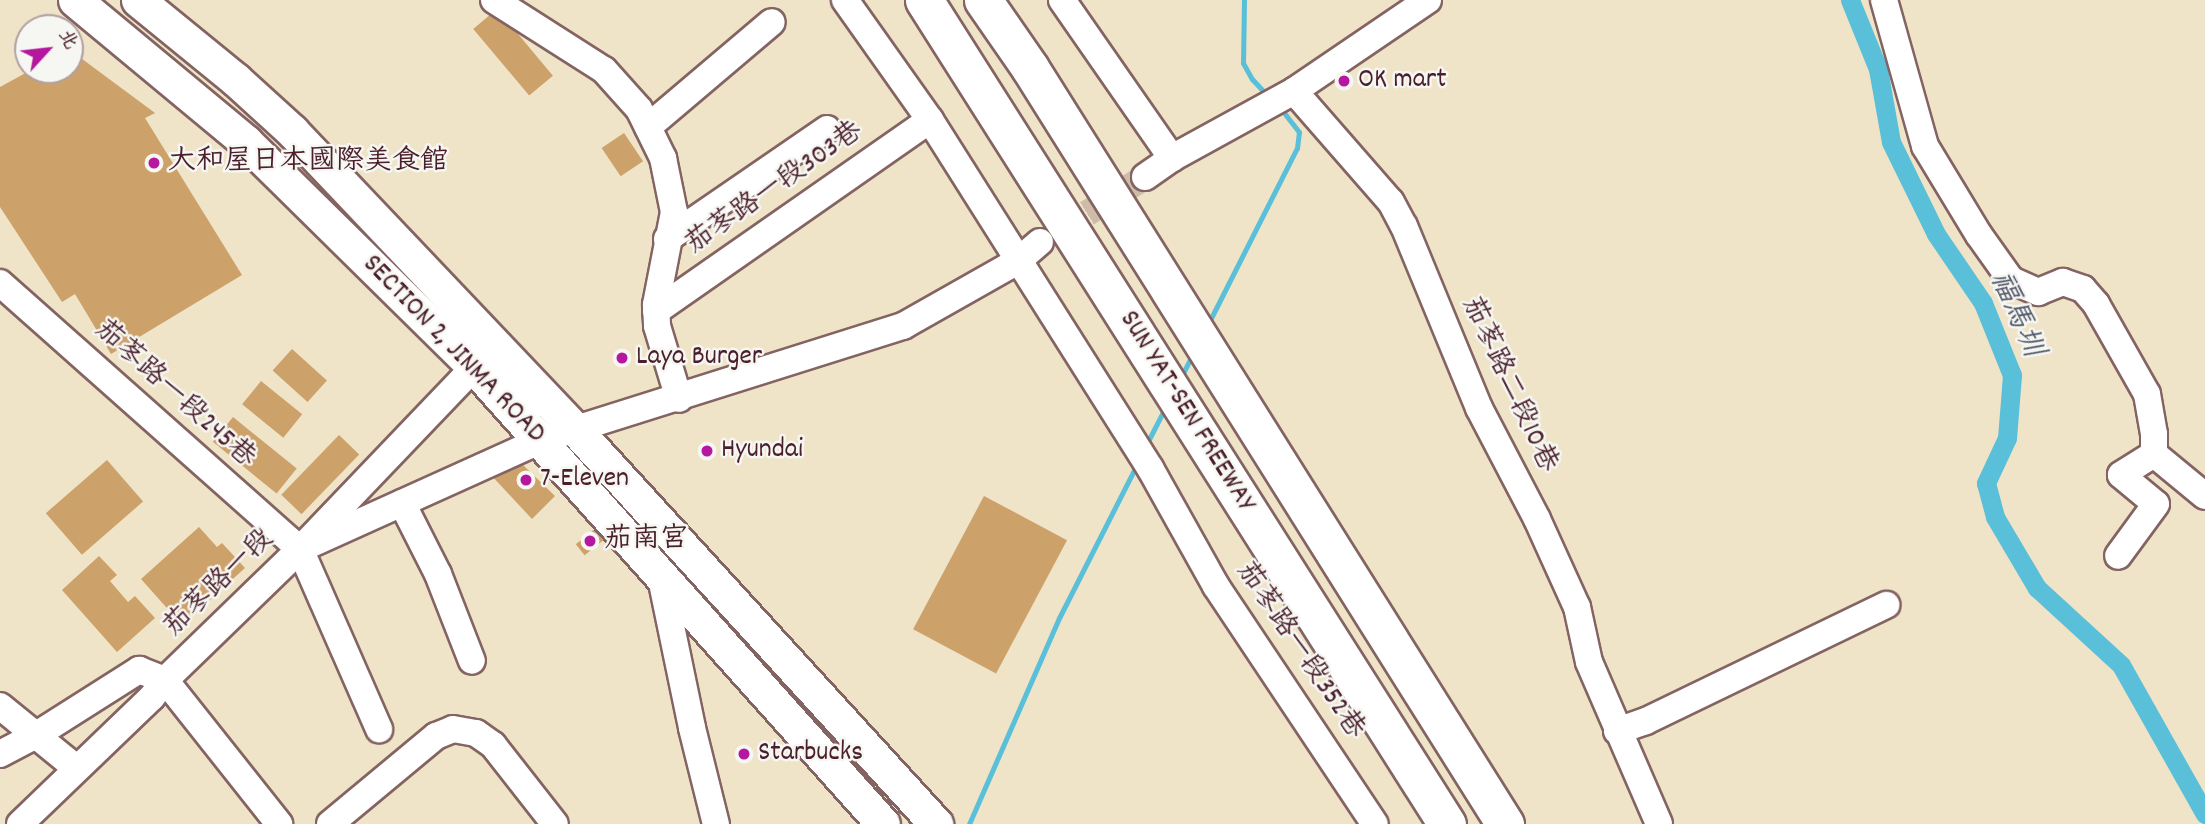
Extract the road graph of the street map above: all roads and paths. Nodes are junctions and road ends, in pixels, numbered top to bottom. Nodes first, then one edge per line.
1 (75, 0) edge
2 (138, 0) edge
3 (494, 0) edge
4 (845, 0) edge
5 (924, 0) edge
6 (983, 0) edge
7 (1062, 0) edge
8 (1428, 0) edge
9 (1884, 0) edge
10 (772, 22) dead end
11 (1280, 98) junction
12 (930, 120) junction
13 (648, 127) junction
14 (827, 129) dead end
15 (1172, 158) junction
16 (1145, 177) tunnel mouth
17 (667, 239) junction
18 (1040, 242) tunnel mouth
19 (1018, 261) junction
20 (3, 285) edge
21 (656, 311) junction
22 (474, 367) junction
23 (679, 399) junction
24 (575, 428) junction
25 (541, 440) junction
26 (2154, 454) junction
27 (2205, 496) edge
28 (402, 503) junction
29 (300, 550) junction
30 (2118, 556) dead end
31 (660, 571) junction
32 (1886, 605) dead end
33 (230, 619) junction
34 (472, 662) dead end
35 (139, 670) junction
36 (165, 680) junction
37 (0, 706) edge
38 (379, 729) dead end
39 (1617, 732) junction
40 (38, 734) junction
41 (0, 754) edge
42 (76, 768) junction
43 (20, 824) edge
44 (279, 824) edge
45 (330, 824) edge
46 (555, 824) edge
47 (716, 824) edge
48 (884, 824) edge
49 (936, 824) edge
50 (1375, 824) edge
51 (1447, 824) edge
52 (1505, 824) edge
53 (1659, 824) edge

1 - 22 main road, SECTION 2, JINMA ROAD
2 - 24 main road, SECTION 2, JINMA ROAD
3 - 13 street, 茄苳路一段303巷
4 - 12 street, 茄苳路一段352巷
5 - 51 highway, SUN YAT-SEN FREEWAY
6 - 52 highway, SUN YAT-SEN FREEWAY
7 - 15 street
8 - 11 street
9 - 26 street
10 - 13 street
11 - 15 street
11 - 39 street, 茄苳路二段10巷
12 - 19 street, 茄苳路一段352巷
12 - 21 street, 茄苳路一段303巷
13 - 17 street, 茄苳路一段303巷
14 - 17 street
15 - 16 street
17 - 21 street, 茄苳路一段303巷
18 - 19 street, 茄苳路一段
19 - 23 street, 茄苳路一段
19 - 50 street, 茄苳路一段352巷
20 - 29 street, 茄苳路一段245巷
21 - 23 street, 茄苳路一段303巷
22 - 25 main road, SECTION 2, JINMA ROAD
22 - 29 street
23 - 24 street, 茄苳路一段
24 - 25 street, 茄苳路一段
24 - 49 main road, SECTION 2, JINMA ROAD
25 - 28 street, 茄苳路一段
25 - 31 main road, SECTION 2, JINMA ROAD
26 - 27 street
26 - 30 street
28 - 29 street, 茄苳路一段
28 - 34 street
29 - 33 street, 茄苳路一段
29 - 38 street
31 - 47 street
31 - 48 main road, SECTION 2, JINMA ROAD
32 - 39 street
33 - 35 street
33 - 36 street, 茄苳路一段
35 - 36 street, 茄苳路一段
35 - 40 street
36 - 42 street
36 - 44 street
37 - 40 street
39 - 53 street, 茄苳路二段10巷
40 - 41 street
40 - 42 street
42 - 43 street
45 - 46 street

